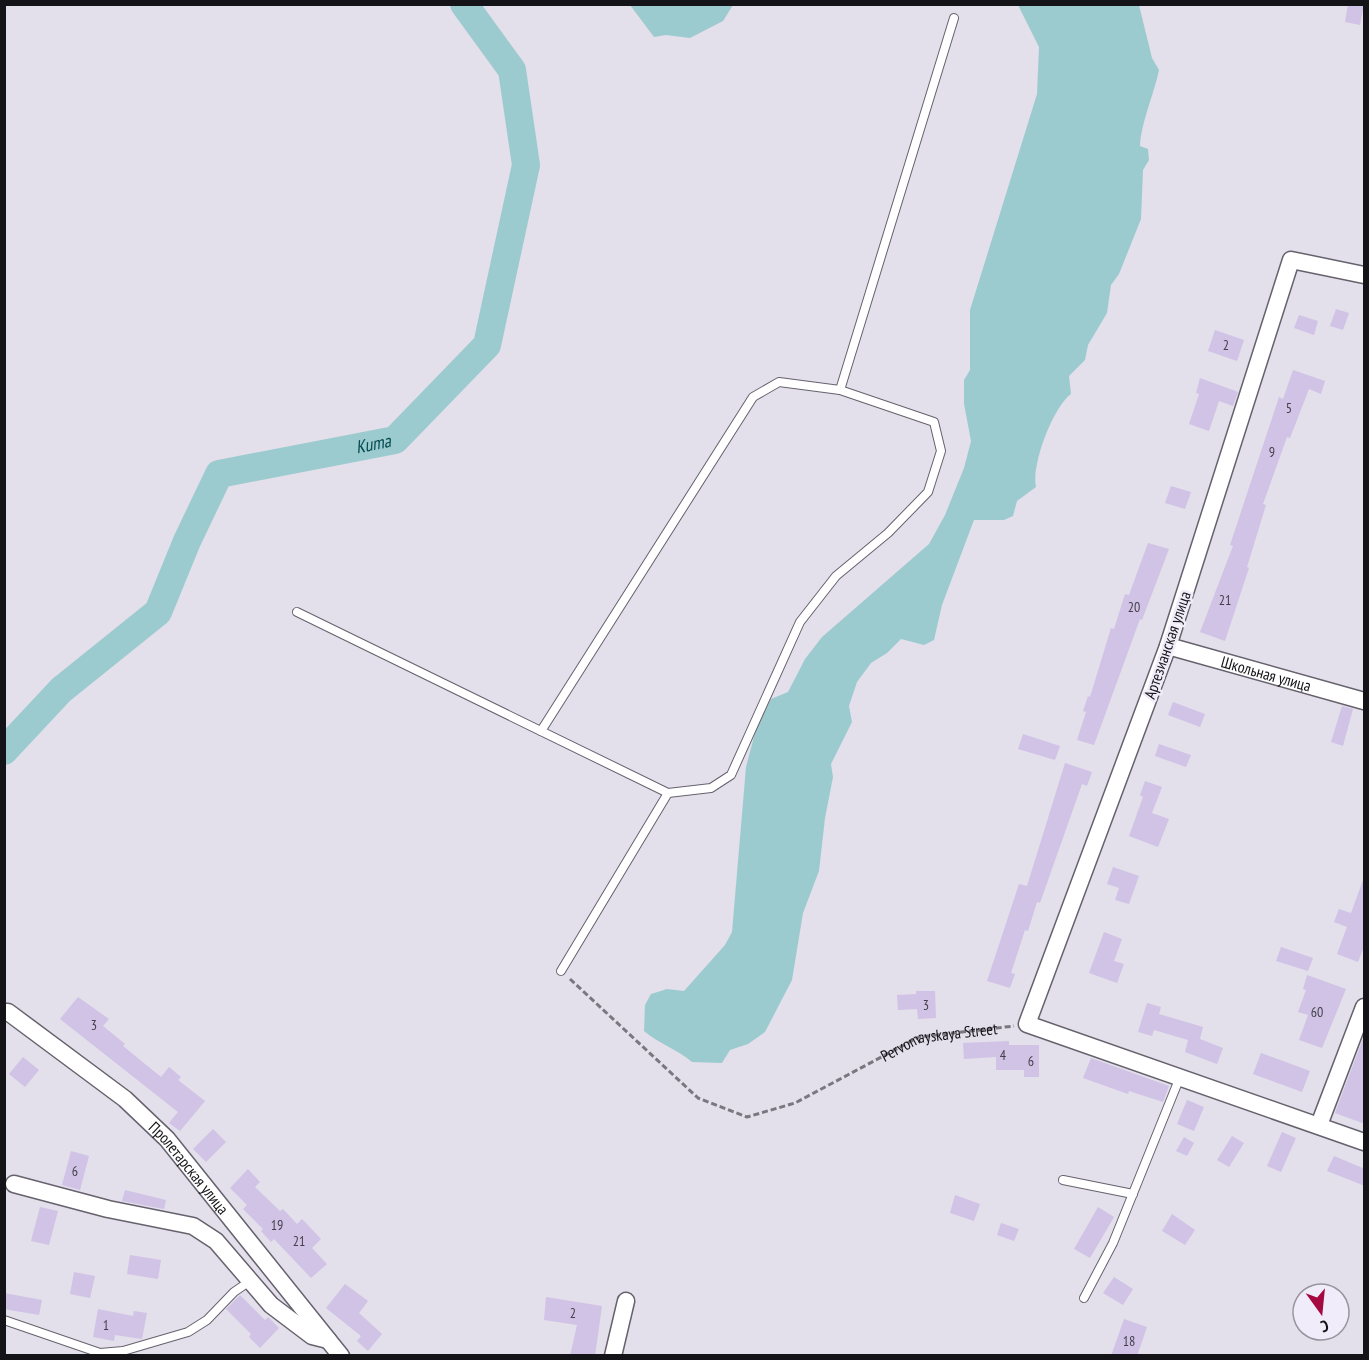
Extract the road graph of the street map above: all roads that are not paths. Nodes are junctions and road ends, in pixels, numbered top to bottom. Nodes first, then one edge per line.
1 (954, 18) dead end
2 (1365, 275) edge
3 (840, 390) junction
4 (297, 612) dead end
5 (1168, 646) junction
6 (1365, 701) edge
7 (541, 731) junction
8 (668, 793) junction
9 (561, 971) road end
10 (1365, 1007) edge
11 (6, 1012) edge
12 (1180, 1077) junction
13 (1319, 1125) junction
14 (1365, 1142) edge
15 (1064, 1179) dead end
16 (9, 1184) edge
17 (1133, 1194) junction
18 (250, 1281) junction
19 (1084, 1298) dead end
20 (626, 1301) dead end
21 (4, 1320) edge
22 (328, 1340) junction
23 (341, 1356) edge
24 (613, 1356) edge

1 - 3 lane
2 - 5 street, Артезианская улица
3 - 7 lane
3 - 8 lane
4 - 7 lane
5 - 6 street, Школьная улица
5 - 12 street, Артезианская улица
7 - 8 lane
8 - 9 lane
10 - 13 street
11 - 22 street, Пролетарская улица
12 - 13 street
12 - 17 lane
13 - 14 street
15 - 17 lane
16 - 18 street
17 - 19 lane
18 - 21 lane
18 - 22 street
20 - 24 street
22 - 23 street, Пролетарская улица

